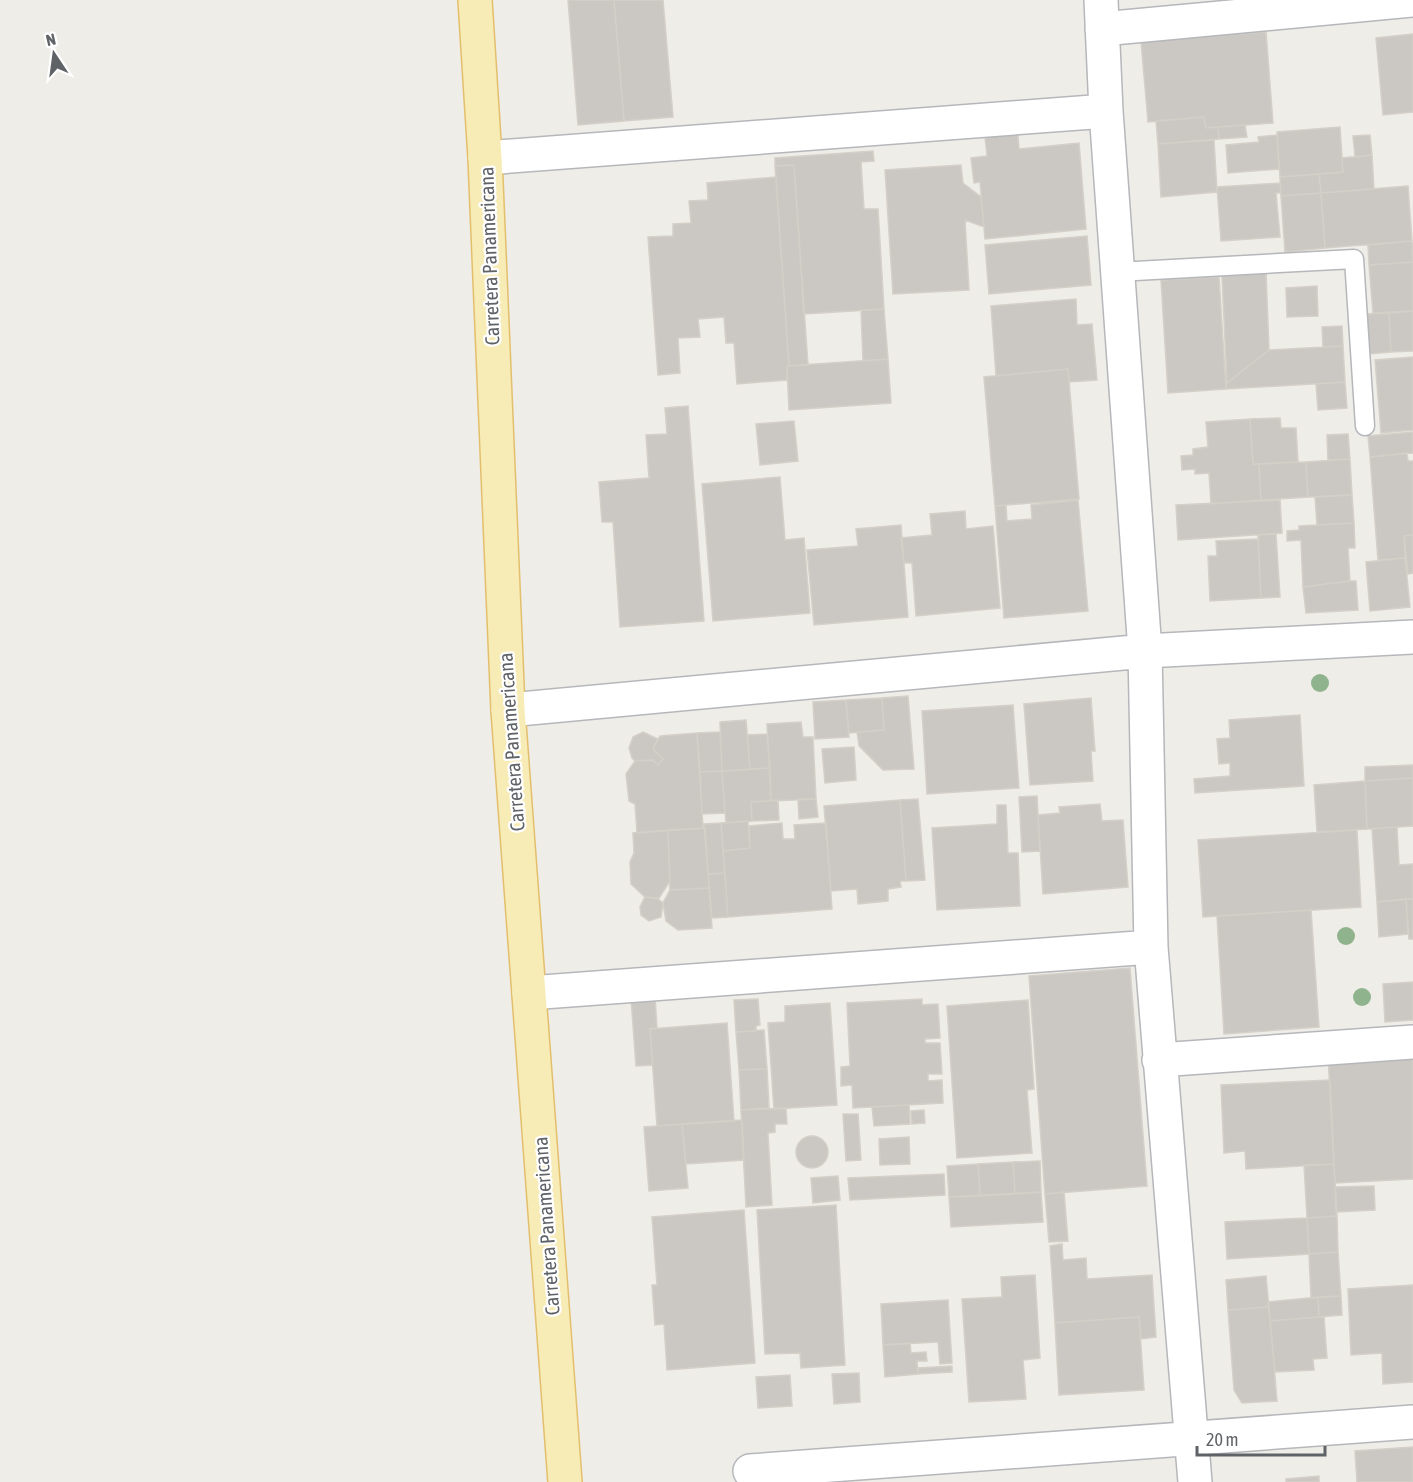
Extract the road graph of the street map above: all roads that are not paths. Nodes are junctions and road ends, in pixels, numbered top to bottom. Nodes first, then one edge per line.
1 (475, 0) edge
2 (1413, 0) edge
3 (1102, 14) edge
4 (1106, 111) junction
5 (485, 158) junction
6 (1117, 272) junction
7 (1365, 426) dead end
8 (1413, 637) edge
9 (1145, 651) junction
10 (508, 710) junction
11 (1151, 947) junction
12 (529, 993) junction
13 (1413, 1042) edge
14 (1159, 1060) junction
15 (1413, 1422) edge
16 (1191, 1439) junction
17 (750, 1471) dead end
18 (566, 1482) edge
19 (1195, 1482) edge

1 - 5 main road, Carretera Panamericana
2 - 3 street
3 - 4 street
4 - 5 street
4 - 6 street
5 - 10 main road, Carretera Panamericana
6 - 7 lane
6 - 9 street
8 - 9 street
9 - 10 street
9 - 11 street
10 - 12 main road, Carretera Panamericana
11 - 12 street
11 - 14 street
12 - 18 main road, Carretera Panamericana
13 - 14 street
14 - 16 street
15 - 16 street
16 - 17 street
16 - 19 street

